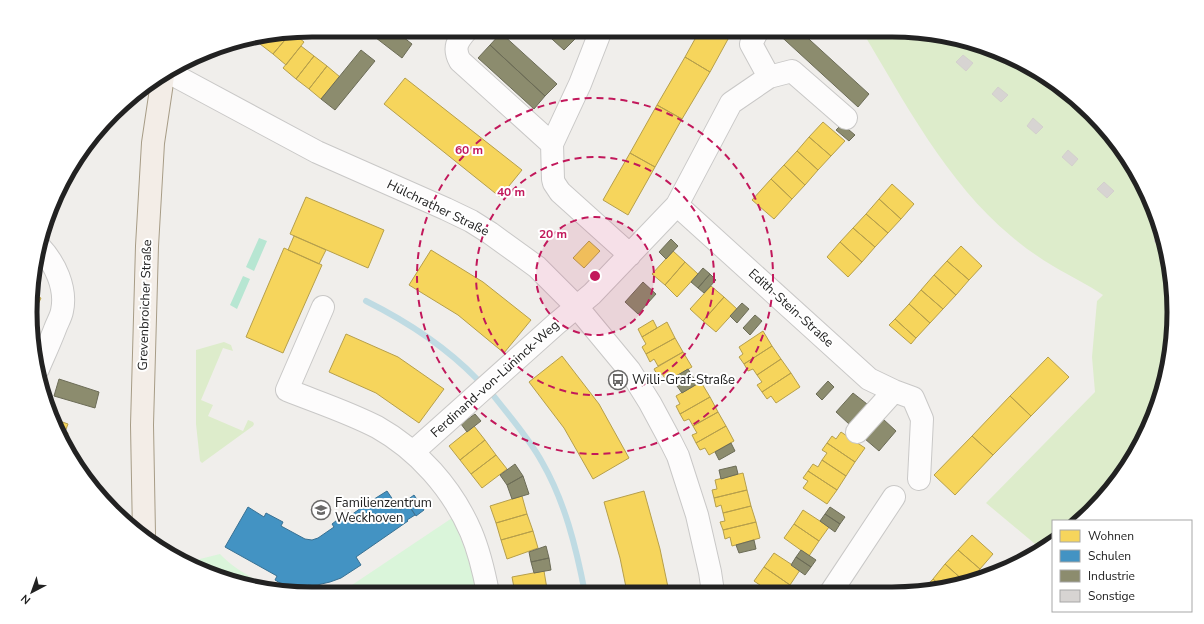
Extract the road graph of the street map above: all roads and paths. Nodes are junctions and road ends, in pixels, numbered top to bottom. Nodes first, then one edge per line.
1 (461, 37) edge
2 (598, 37) edge
3 (755, 37) edge
4 (173, 75) edge
5 (769, 78) junction
6 (162, 81) edge
7 (846, 118) dead end
8 (552, 144) junction
9 (677, 205) junction
10 (44, 251) edge
11 (630, 255) junction
12 (323, 307) dead end
13 (577, 307) junction
14 (41, 361) edge
15 (904, 395) junction
16 (857, 432) dead end
17 (413, 452) junction
18 (919, 479) dead end
19 (894, 497) dead end
20 (144, 529) edge
21 (487, 587) edge
22 (712, 587) edge
23 (841, 587) edge

1 - 8 street
2 - 8 street
3 - 5 street
4 - 13 street, Hülchrather Straße
5 - 7 street
5 - 9 street
6 - 20 main road, Grevenbroicher Straße
8 - 11 street
9 - 11 street
9 - 15 street, Edith-Stein-Straße
10 - 14 street
11 - 13 street
12 - 17 street
13 - 17 street, Ferdinand-von-Lüninck-Weg
13 - 22 street, Hülchrather Straße
15 - 16 street
15 - 18 street
17 - 21 street
19 - 23 street

